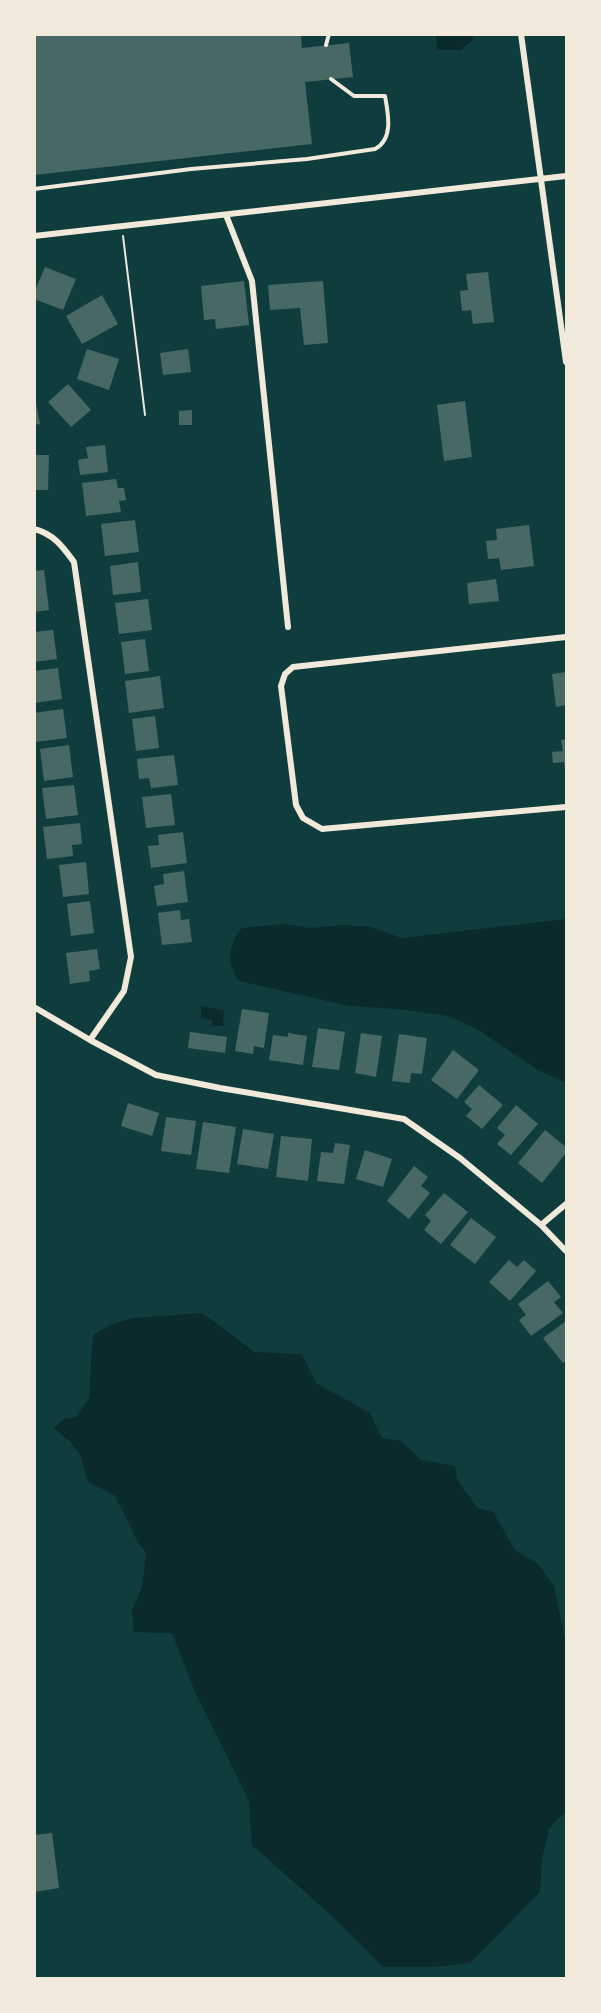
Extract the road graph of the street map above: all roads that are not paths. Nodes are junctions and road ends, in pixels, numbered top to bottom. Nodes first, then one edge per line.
1 (329, 34) edge
2 (521, 34) edge
3 (326, 45) dead end
4 (331, 79) dead end
5 (567, 176) edge
6 (542, 179) junction
7 (34, 189) edge
8 (226, 215) junction
9 (34, 236) edge
10 (567, 362) edge
11 (34, 529) edge
12 (288, 627) dead end
13 (567, 637) edge
14 (567, 807) edge
15 (34, 1007) edge
16 (90, 1040) junction
17 (567, 1204) edge
18 (541, 1225) junction
19 (567, 1251) edge

1 - 3 lane
2 - 6 street
4 - 7 lane
5 - 6 street
6 - 8 street
6 - 10 street
8 - 9 street
8 - 12 street
11 - 16 street
13 - 14 street
15 - 16 street
16 - 18 street
17 - 18 street
18 - 19 street

